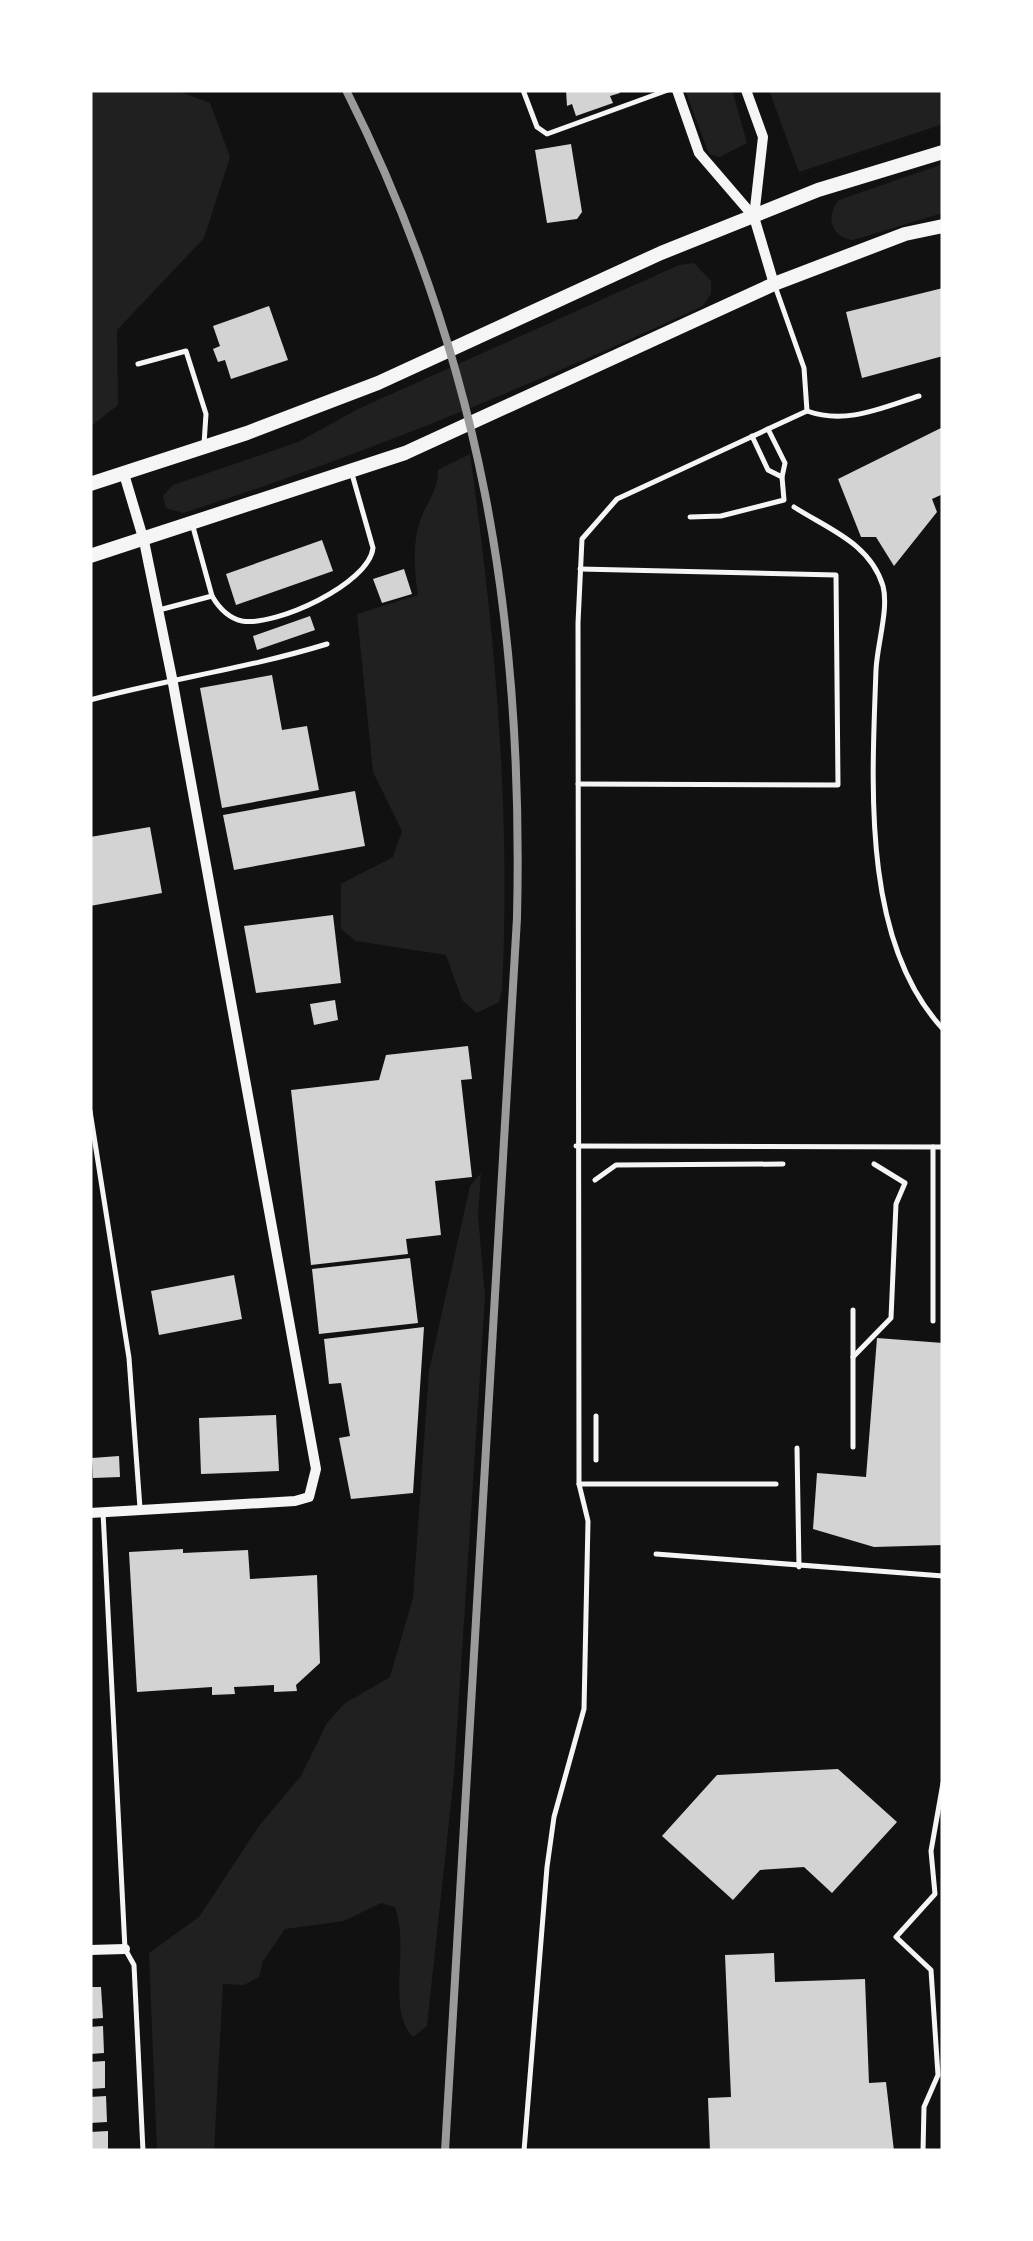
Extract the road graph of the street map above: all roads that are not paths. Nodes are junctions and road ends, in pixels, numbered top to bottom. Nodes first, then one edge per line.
1 (523, 90) edge
2 (668, 90) edge
3 (677, 90) edge
4 (746, 90) edge
5 (943, 152) edge
6 (754, 217) junction
7 (943, 226) edge
8 (774, 284) junction
9 (138, 364) dead end
10 (919, 396) dead end
11 (807, 412) junction
12 (768, 429) junction
13 (752, 436) junction
14 (204, 448) junction
15 (352, 472) junction
16 (124, 474) junction
17 (782, 476) junction
18 (90, 484) edge
19 (690, 518) dead end
20 (193, 525) junction
21 (144, 541) junction
22 (90, 556) edge
23 (580, 569) junction
24 (212, 596) junction
25 (158, 610) junction
26 (327, 644) dead end
27 (172, 678) junction
28 (90, 700) edge
29 (578, 784) junction
30 (90, 1111) edge
31 (576, 1146) junction
32 (943, 1147) edge
33 (933, 1148) junction
34 (933, 1321) dead end
35 (579, 1484) junction
36 (776, 1484) dead end
37 (140, 1511) junction
38 (103, 1512) junction
39 (90, 1513) edge
40 (125, 1949) junction
41 (90, 1950) edge
42 (143, 2151) edge
43 (524, 2151) edge

1 - 2 lane
3 - 6 street
4 - 6 street
5 - 6 main road
6 - 8 street
6 - 14 main road
7 - 8 main road
8 - 11 lane
8 - 15 main road
9 - 14 lane
10 - 11 lane
11 - 12 lane
12 - 13 lane
12 - 17 lane
13 - 17 lane
13 - 23 lane
14 - 16 main road
15 - 20 main road
15 - 24 lane
16 - 18 main road
16 - 21 street
17 - 19 lane
20 - 21 main road
20 - 24 lane
21 - 22 main road
21 - 25 street
23 - 29 lane
23 - 29 lane
24 - 25 lane
25 - 27 street
26 - 27 lane
27 - 28 lane
27 - 37 street
29 - 31 lane
30 - 37 lane
31 - 33 lane
31 - 35 lane
32 - 33 lane
33 - 34 lane
35 - 36 lane
35 - 43 lane
37 - 38 street
38 - 39 street
38 - 40 lane
40 - 41 street
40 - 42 lane

